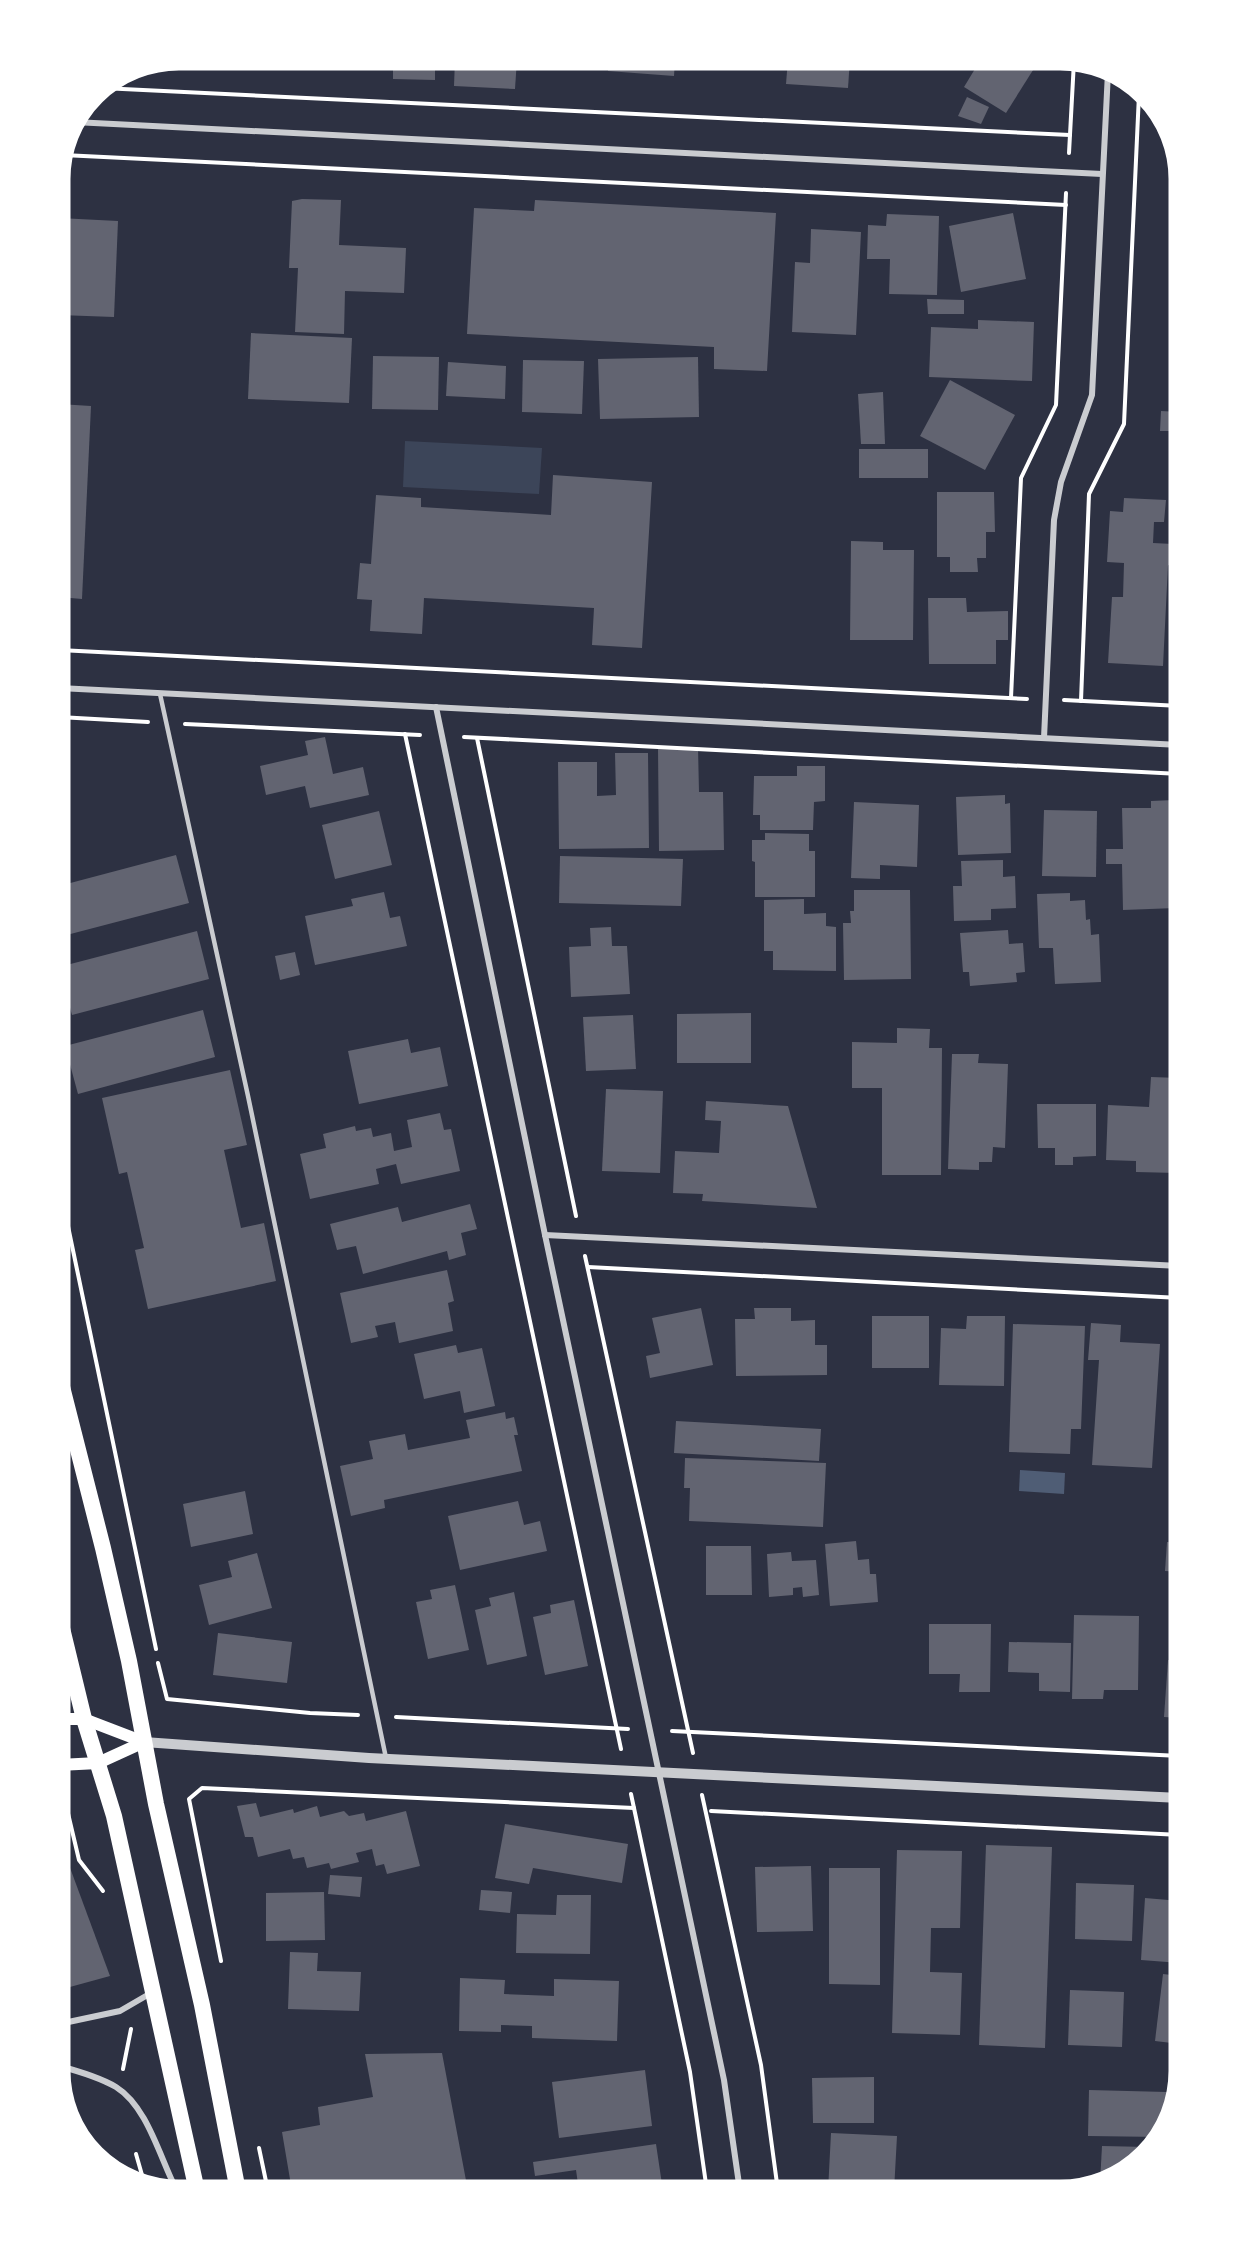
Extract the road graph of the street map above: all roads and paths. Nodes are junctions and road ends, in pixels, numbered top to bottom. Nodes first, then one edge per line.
1 (1074, 70) edge
2 (1107, 79) edge
3 (117, 89) edge
4 (85, 123) edge
5 (1070, 135) junction
6 (72, 155) edge
7 (1068, 172) junction
8 (1102, 174) junction
9 (1066, 205) junction
10 (69, 651) edge
11 (69, 688) edge
12 (160, 693) junction
13 (1011, 698) junction
14 (1046, 700) junction
15 (1170, 706) edge
16 (436, 707) junction
17 (69, 718) edge
18 (165, 723) junction
19 (405, 734) junction
20 (441, 736) junction
21 (477, 738) junction
22 (1044, 738) junction
23 (1170, 744) edge
24 (1170, 773) edge
25 (69, 1231) edge
26 (545, 1235) junction
27 (580, 1236) junction
28 (1170, 1266) edge
29 (588, 1267) junction
30 (1170, 1297) edge
31 (69, 1414) edge
32 (69, 1660) edge
33 (167, 1699) dead end
34 (69, 1719) edge
35 (84, 1719) junction
36 (144, 1742) junction
37 (386, 1758) junction
38 (98, 1762) junction
39 (69, 1765) edge
40 (626, 1770) junction
41 (658, 1772) junction
42 (697, 1774) junction
43 (1170, 1798) edge
44 (189, 1799) dead end
45 (634, 1808) junction
46 (711, 1811) dead end
47 (69, 1815) edge
48 (1170, 1834) edge
49 (107, 1897) dead end
50 (153, 1992) junction
51 (128, 2007) junction
52 (69, 2022) edge
53 (69, 2069) edge
54 (117, 2088) junction
55 (135, 2151) dead end
56 (142, 2174) edge
57 (172, 2181) edge
58 (195, 2181) edge
59 (236, 2181) edge
60 (705, 2181) edge
61 (739, 2181) edge
62 (777, 2181) edge

1 - 5 path
2 - 8 street
3 - 5 path
4 - 7 street
5 - 7 path
6 - 9 path
7 - 8 street
7 - 9 path
8 - 14 street
9 - 13 path
10 - 13 path
11 - 12 street
12 - 16 street
12 - 18 lane
13 - 14 path
14 - 15 path
14 - 22 street
16 - 20 street
16 - 22 street
17 - 18 path
18 - 19 path
18 - 37 lane
19 - 20 path
19 - 40 path
20 - 21 path
20 - 26 street
21 - 24 path
21 - 27 path
22 - 23 street
25 - 33 path
26 - 27 street
26 - 41 street
27 - 28 street
27 - 29 path
29 - 30 path
29 - 42 path
31 - 36 highway
32 - 35 highway
34 - 35 main road
35 - 36 main road
35 - 38 highway
36 - 37 street
36 - 38 main road
36 - 59 highway
37 - 40 street
38 - 39 main road
38 - 50 highway
40 - 41 street
40 - 45 path
41 - 42 street
41 - 61 street
42 - 43 street
42 - 62 path
44 - 45 path
45 - 60 path
46 - 48 path
47 - 49 path
50 - 51 street
50 - 58 highway
51 - 52 street
51 - 54 path
53 - 54 street
54 - 57 street
55 - 56 path

